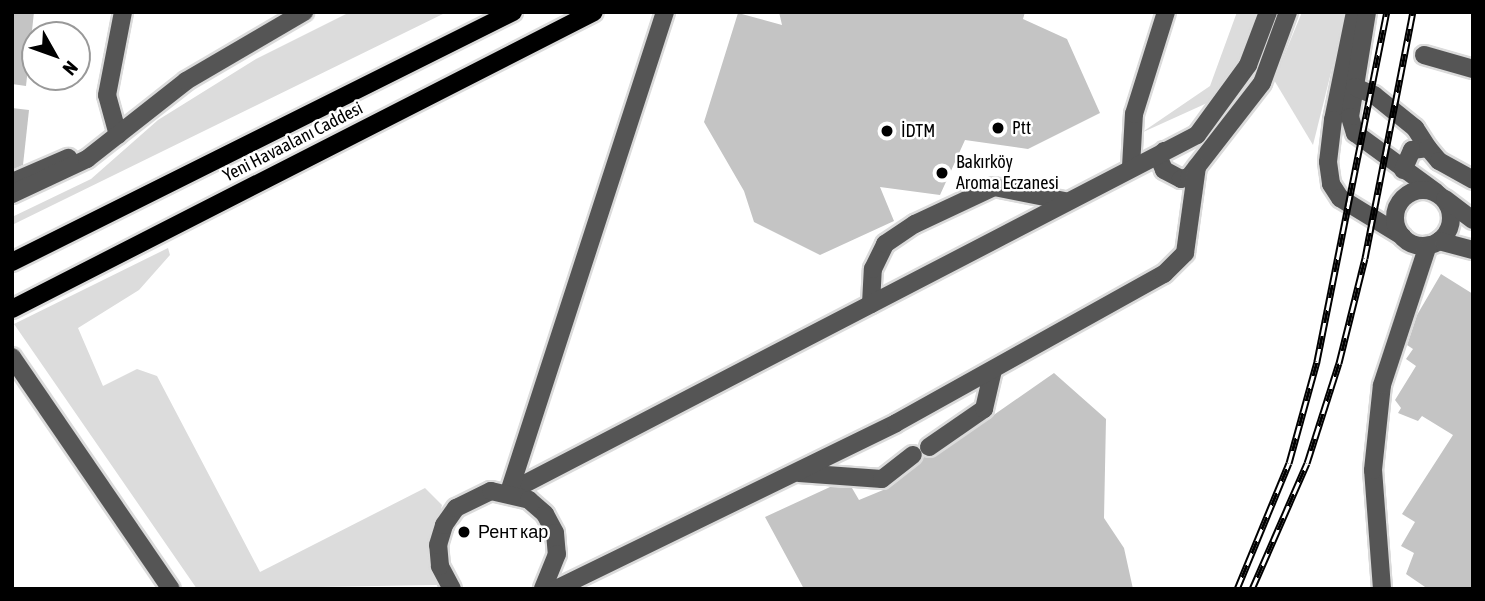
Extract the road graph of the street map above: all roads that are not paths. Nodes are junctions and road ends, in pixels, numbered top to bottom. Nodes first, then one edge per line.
1 (123, 12) edge
2 (304, 12) edge
3 (513, 12) edge
4 (594, 12) edge
5 (665, 12) edge
6 (1166, 12) edge
7 (1268, 12) edge
8 (1288, 12) edge
9 (1355, 12) edge
10 (1367, 12) edge
11 (1424, 55) dead end
12 (1473, 69) edge
13 (1354, 87) junction
14 (118, 135) junction
15 (1428, 148) junction
16 (1168, 149) junction
17 (88, 159) junction
18 (1131, 167) junction
19 (1197, 167) junction
20 (1403, 170) junction
21 (1473, 180) edge
22 (12, 181) edge
23 (12, 194) edge
24 (1439, 195) junction
25 (1065, 201) junction
26 (1473, 220) edge
27 (1402, 236) junction
28 (1434, 243) junction
29 (1473, 250) edge
30 (12, 260) edge
31 (871, 304) junction
32 (12, 309) edge
33 (12, 357) edge
34 (993, 371) junction
35 (796, 473) junction
36 (509, 492) junction
37 (171, 589) edge
38 (452, 589) edge
39 (543, 589) edge
40 (556, 589) edge
41 (1382, 589) edge

1 - 14 street
2 - 14 street
3 - 30 main road, Yeni Havaalanı Caddesi
4 - 32 main road, Yeni Havaalanı Caddesi
5 - 36 street
6 - 18 street
7 - 16 street
8 - 19 street
9 - 27 street
10 - 13 street
11 - 12 street
13 - 15 street
13 - 20 street
14 - 17 street
15 - 20 street
15 - 21 street
16 - 18 street
16 - 19 street
17 - 22 street
17 - 23 street
18 - 25 street
19 - 34 street
20 - 24 street
24 - 26 street
24 - 27 street
24 - 28 street
25 - 31 street
25 - 31 street
27 - 28 street
28 - 29 street
28 - 41 street
31 - 36 street
33 - 37 street
34 - 35 street
34 - 35 street
35 - 40 street
36 - 38 street
36 - 39 street

